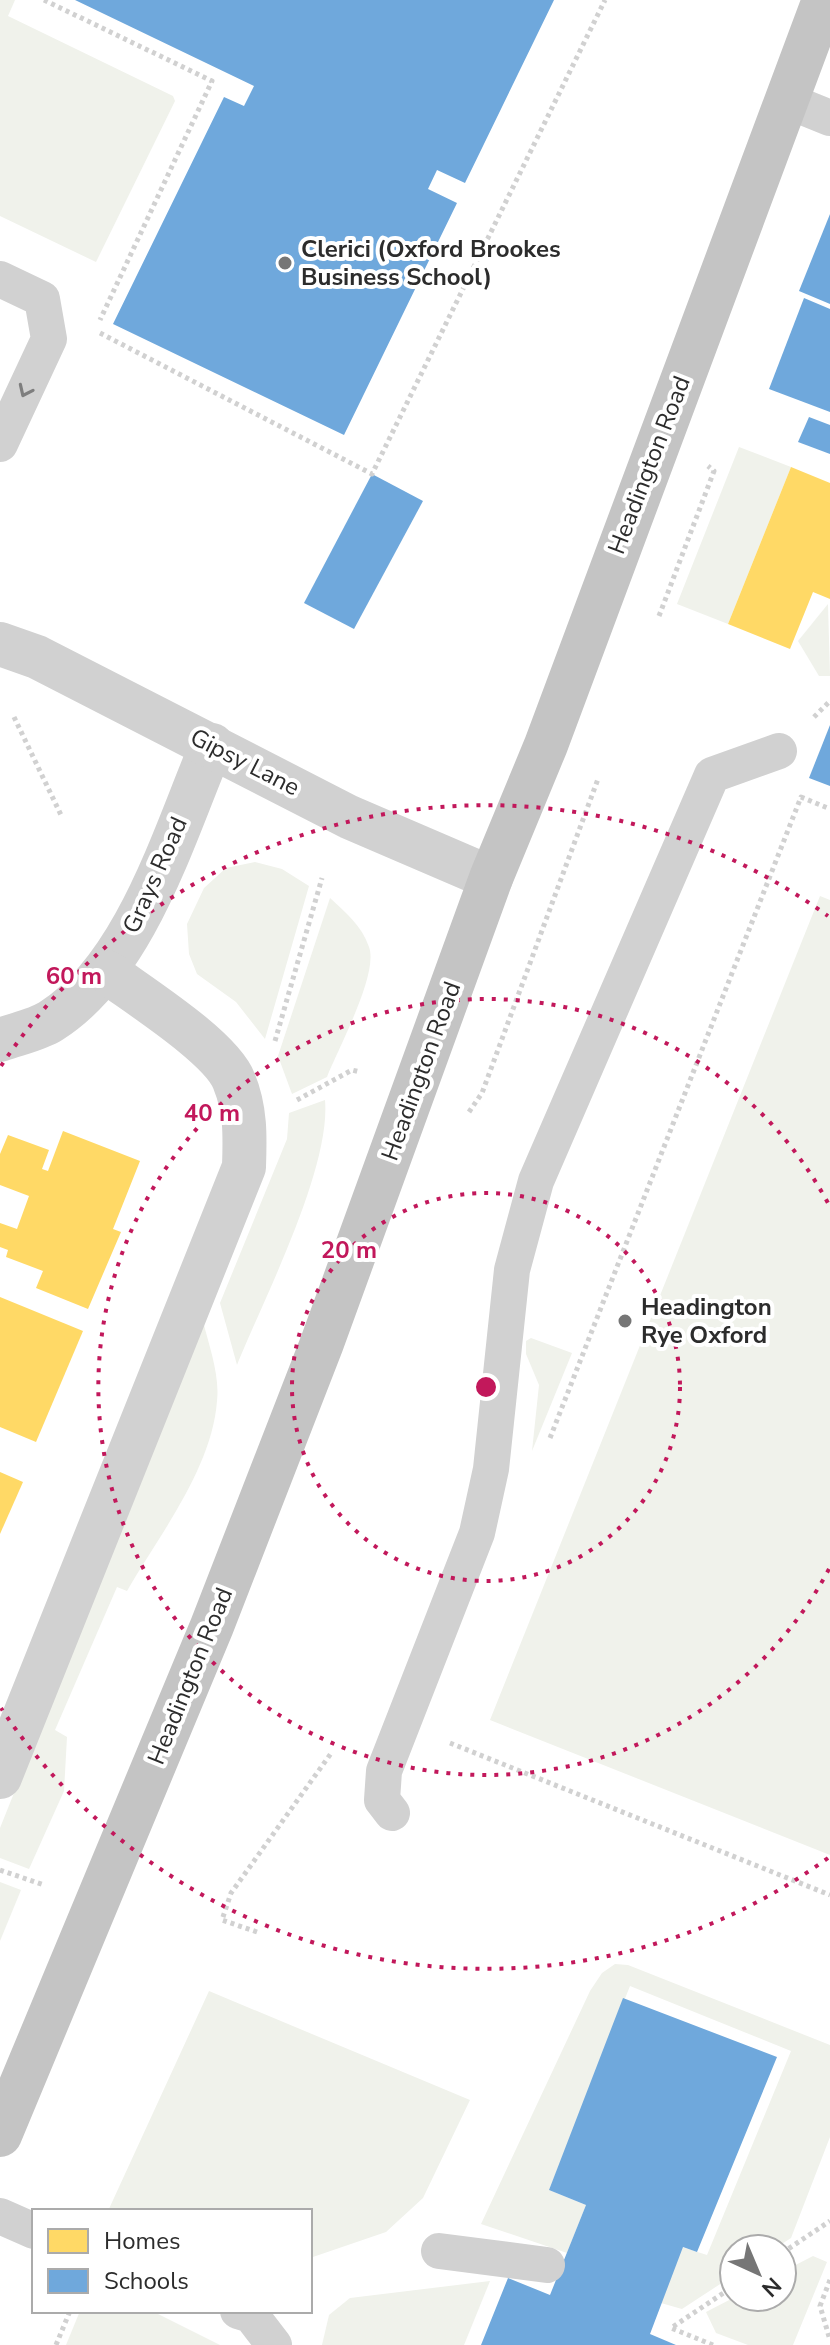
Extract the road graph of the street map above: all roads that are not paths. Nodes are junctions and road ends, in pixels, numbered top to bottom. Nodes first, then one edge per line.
1 (824, 0) edge
2 (788, 101) junction
3 (830, 118) edge
4 (0, 279) edge
5 (0, 444) edge
6 (0, 644) edge
7 (212, 745) junction
8 (779, 751) dead end
9 (491, 878) junction
10 (107, 972) junction
11 (0, 1040) edge
12 (0, 1777) edge
13 (392, 1813) dead end
14 (0, 2135) edge
15 (0, 2216) edge
16 (32, 2230) edge
17 (439, 2251) dead end
18 (547, 2265) dead end
19 (244, 2313) edge
20 (274, 2345) edge

1 - 2 main road, Headington Road
2 - 3 lane
2 - 9 main road, Headington Road
4 -> 5 lane
6 - 7 street, Gipsy Lane
7 - 9 street, Gipsy Lane
7 - 10 street, Grays Road
8 - 13 lane
9 - 14 main road, Headington Road
10 - 11 street, Grays Road
10 - 12 street
15 - 16 lane
17 - 18 lane
19 - 20 lane

